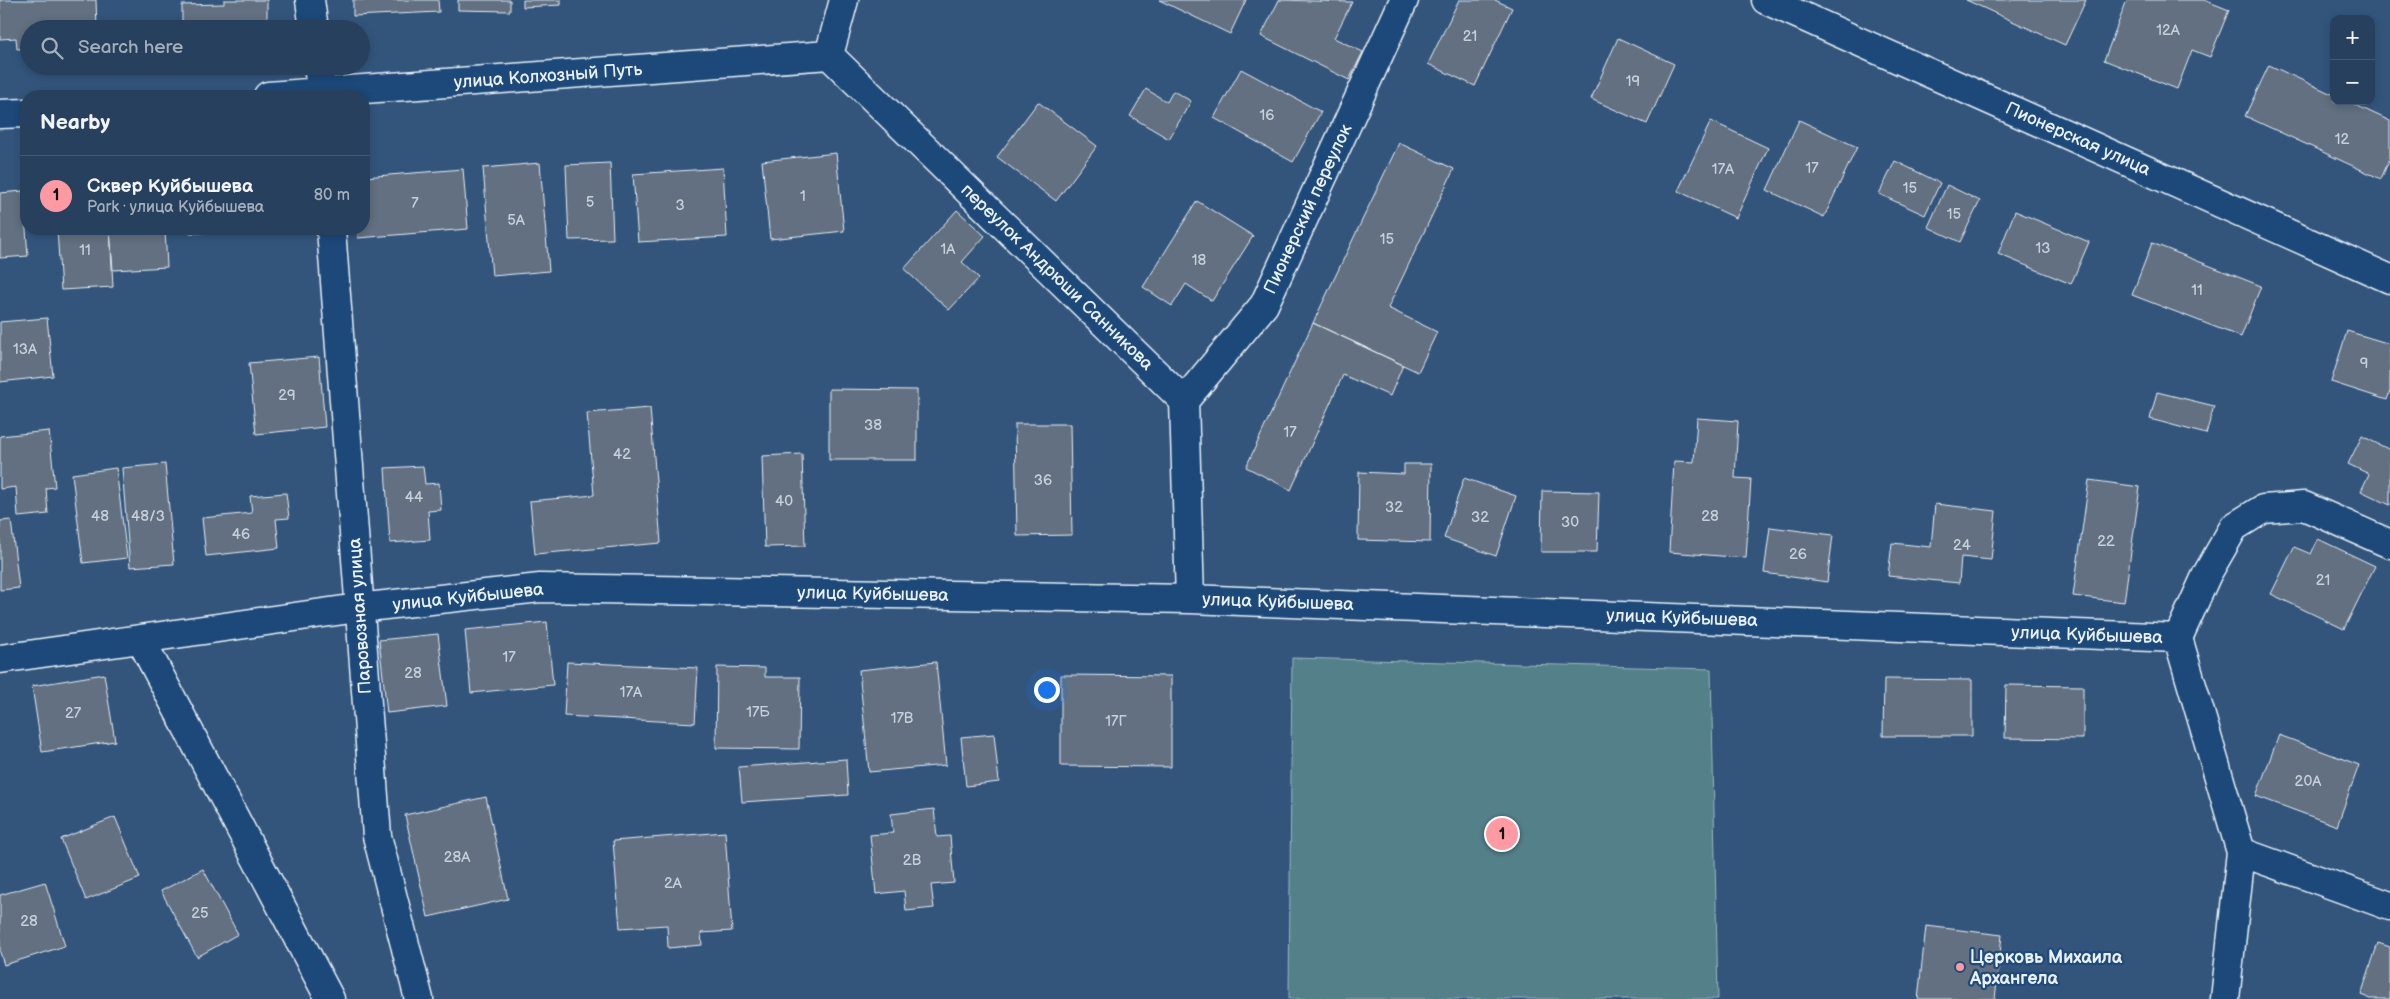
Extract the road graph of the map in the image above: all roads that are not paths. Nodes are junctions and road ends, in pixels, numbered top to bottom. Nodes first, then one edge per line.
1 (310, 0) edge
2 (844, 0) edge
3 (1404, 0) edge
4 (1766, 0) edge
5 (313, 20) edge
6 (829, 55) junction
7 (321, 85) edge
8 (297, 90) edge
9 (20, 113) edge
10 (0, 114) edge
11 (331, 235) edge
12 (2390, 279) edge
13 (1184, 401) junction
14 (2390, 544) edge
15 (1190, 599) junction
16 (358, 608) junction
17 (2178, 638) junction
18 (141, 640) junction
19 (0, 659) edge
20 (2241, 852) junction
21 (2390, 906) edge
22 (330, 999) edge
23 (420, 999) edge
24 (2226, 999) edge

1 - 5 street
2 - 6 street
3 - 13 street, Пионерский переулок
4 - 12 street, Пионерская улица
6 - 7 street, улица Колхозный Путь
6 - 13 street, переулок Андрюши Санникова
7 - 8 street, улица Колхозный Путь
9 - 10 street
11 - 16 street, Паровозная улица
13 - 15 street
14 - 17 street
15 - 16 street, улица Куйбышева
15 - 17 street, улица Куйбышева
16 - 18 street, улица Куйбышева
16 - 23 street, Паровозная улица
17 - 20 street, улица Куйбышева
18 - 19 street, улица Куйбышева
18 - 22 street
20 - 21 street
20 - 24 street

